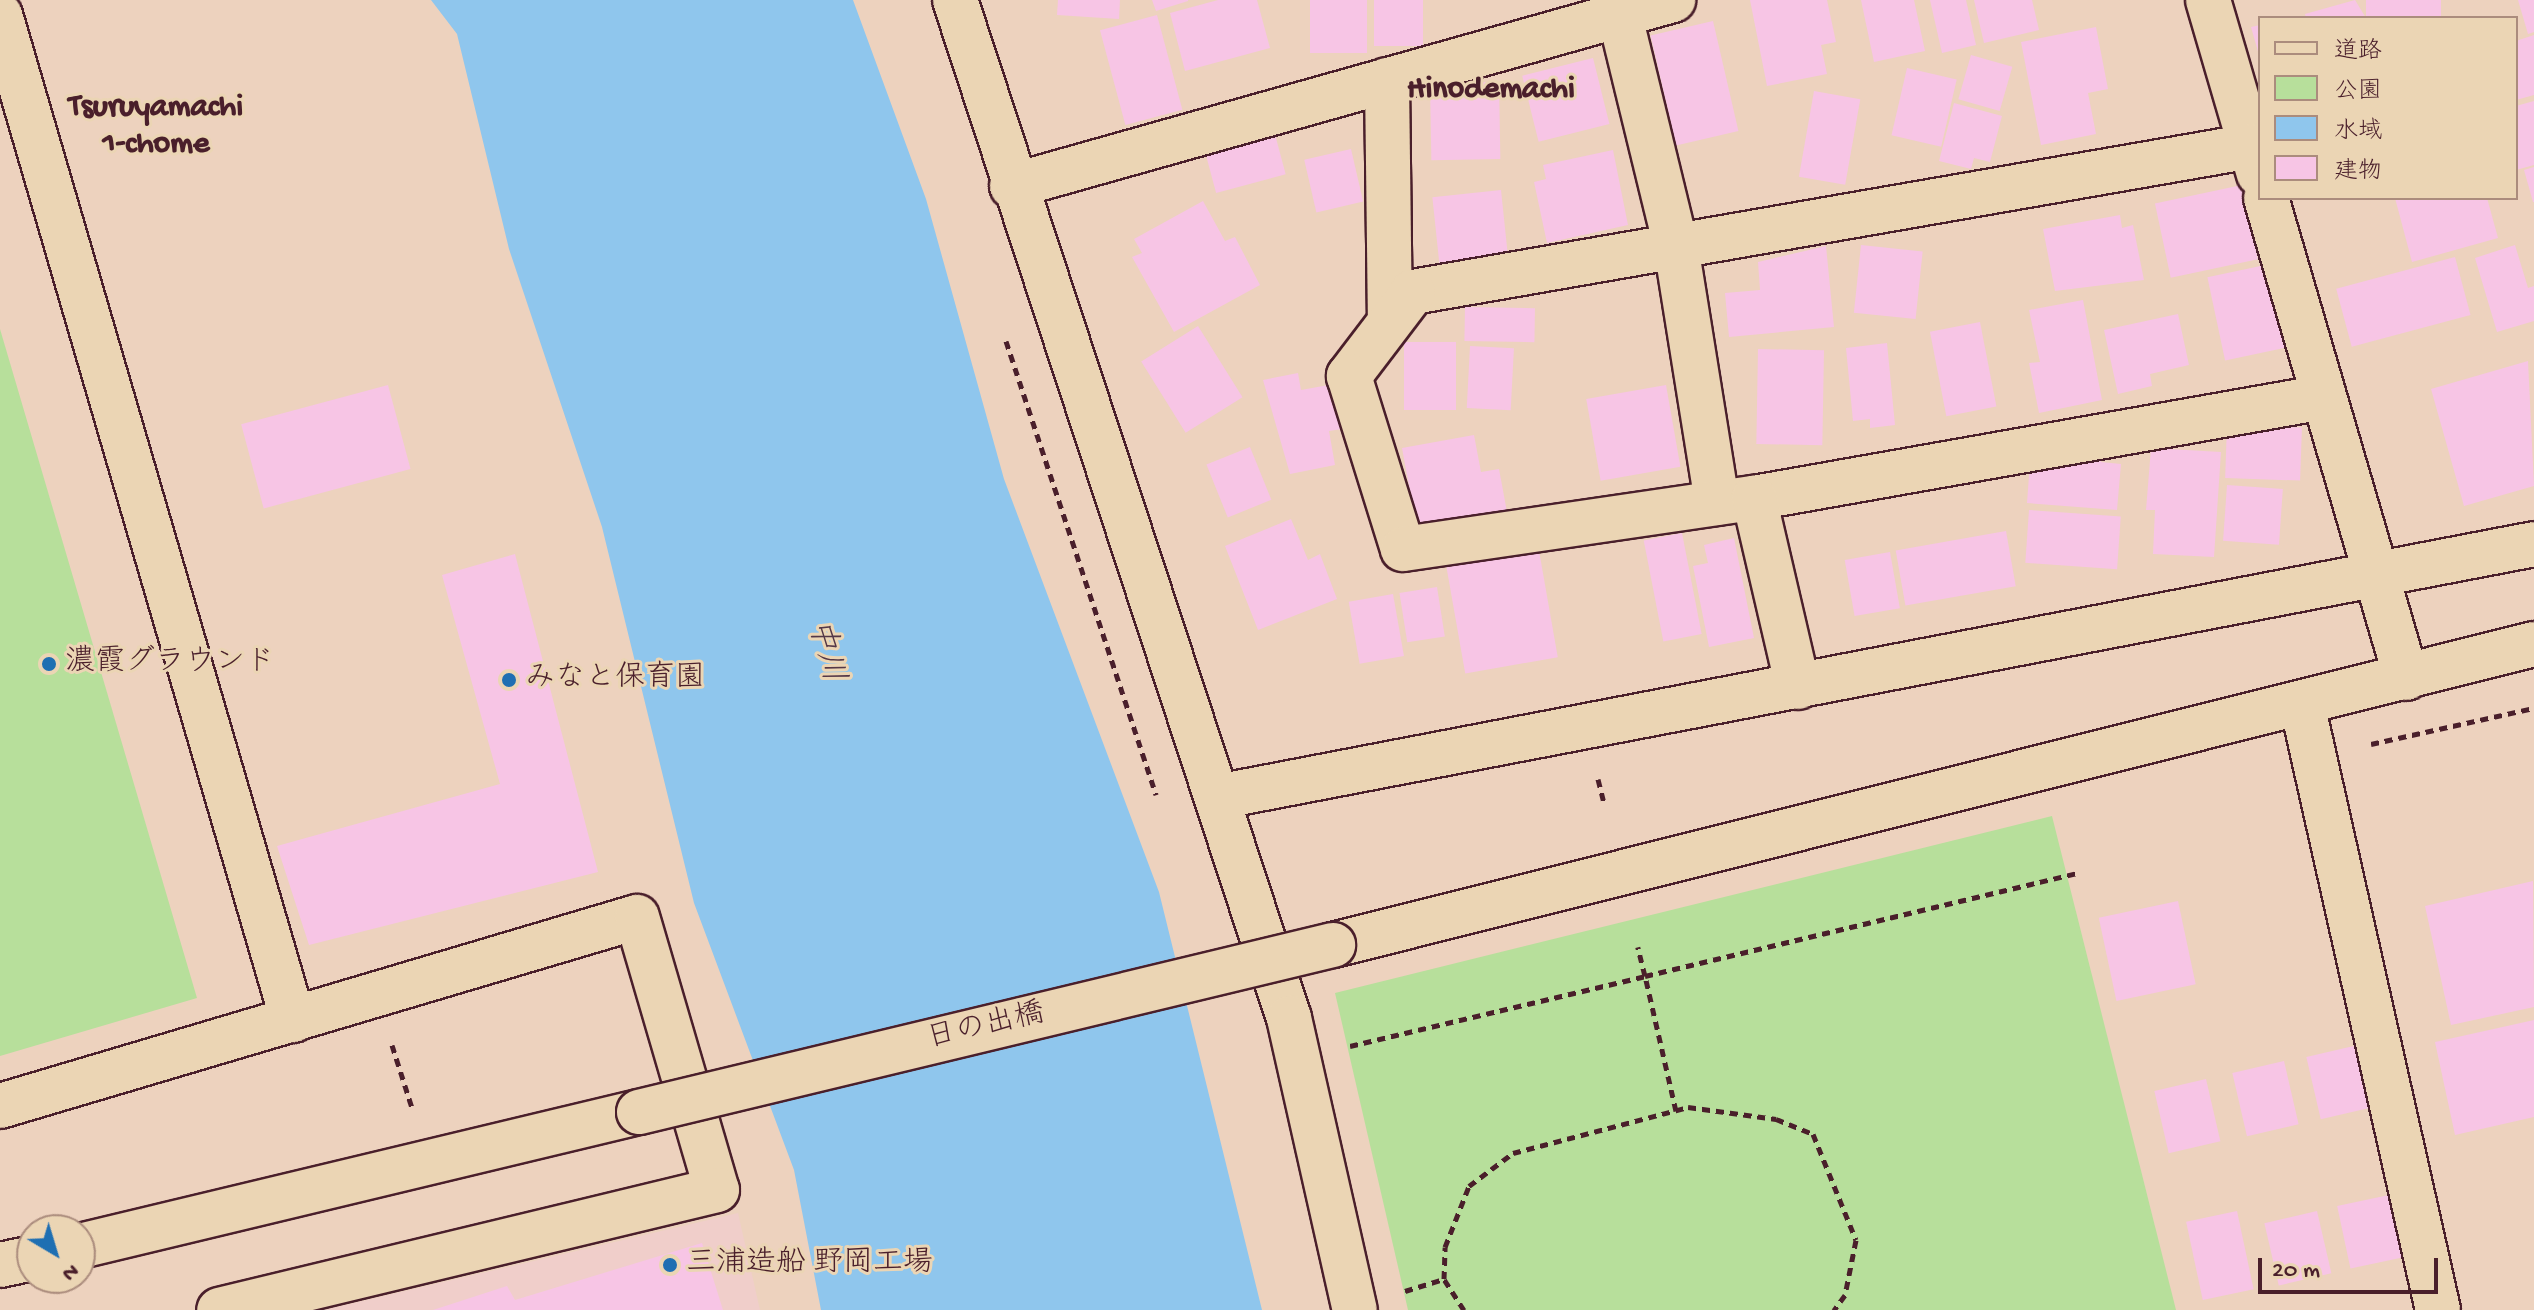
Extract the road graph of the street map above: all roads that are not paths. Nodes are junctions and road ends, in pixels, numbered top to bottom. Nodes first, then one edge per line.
1 (955, 0) edge
2 (1673, 0) edge
3 (2208, 0) edge
4 (1617, 7) edge
5 (0, 15) edge
6 (1387, 80) junction
7 (2255, 162) edge
8 (1012, 186) junction
9 (2267, 200) edge
10 (1676, 246) junction
11 (1390, 321) junction
12 (2324, 397) junction
13 (1736, 501) junction
14 (2534, 544) edge
15 (2377, 578) junction
16 (2534, 644) edge
17 (2406, 678) junction
18 (1798, 687) junction
19 (2302, 704) junction
20 (1217, 797) junction
21 (293, 1020) junction
22 (0, 1106) edge
23 (96, 1242) edge
24 (219, 1310) edge
25 (1355, 1310) edge
26 (2438, 1310) edge

1 - 8 street
2 - 4 street
3 - 7 street
4 - 6 street
4 - 10 street
5 - 21 street
6 - 8 street
6 - 11 street
7 - 10 street
8 - 20 street
9 - 12 street
10 - 11 street
10 - 13 street
11 - 13 street
12 - 13 street
12 - 15 street
13 - 18 street
14 - 15 street
15 - 17 street
15 - 18 street
16 - 17 street, 日の出橋
17 - 19 street, 日の出橋
18 - 20 street
19 - 23 street, 日の出橋, bridge
19 - 26 street
20 - 25 street
21 - 22 street
21 - 24 street

